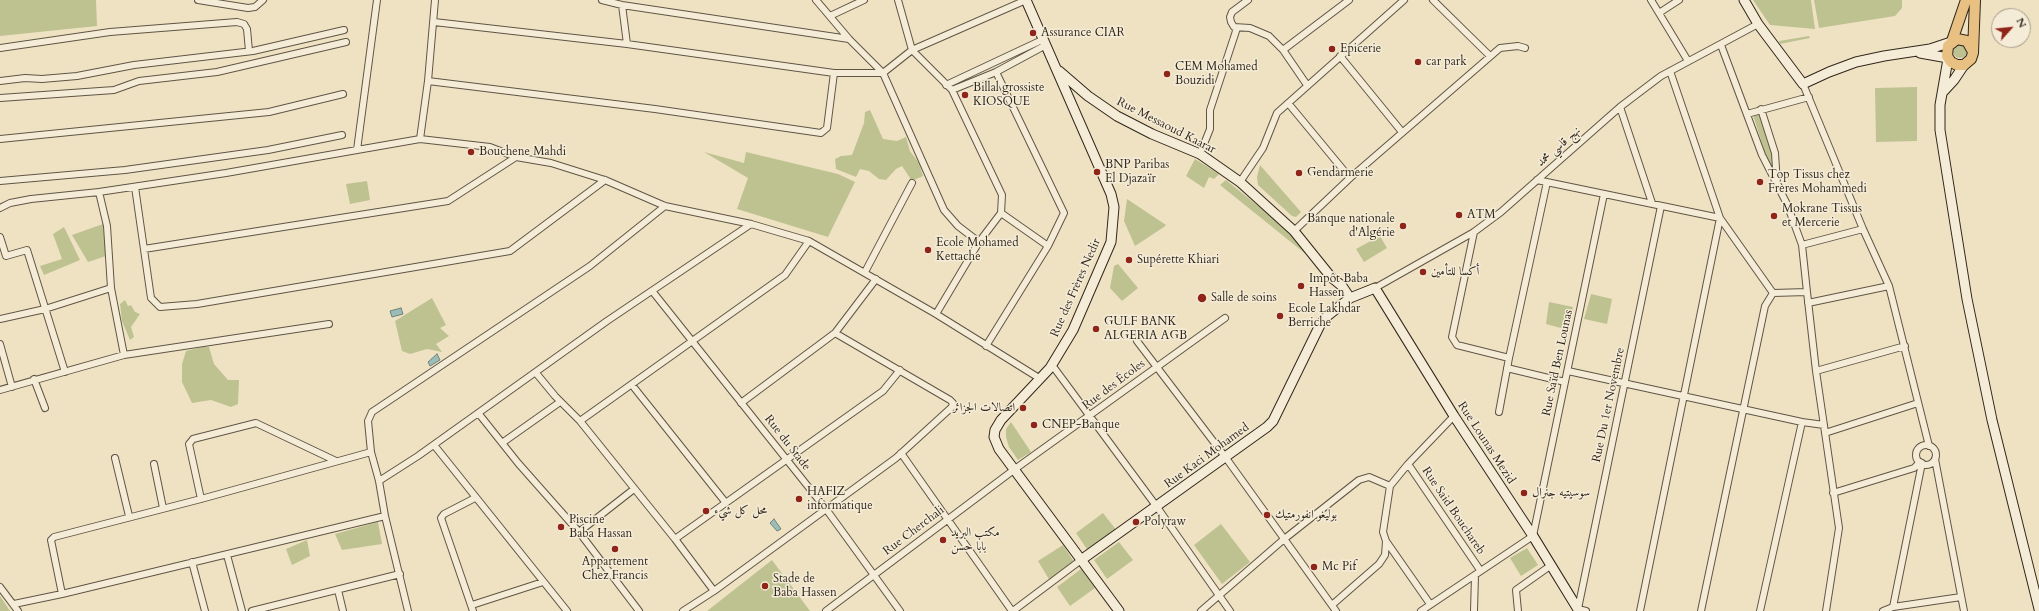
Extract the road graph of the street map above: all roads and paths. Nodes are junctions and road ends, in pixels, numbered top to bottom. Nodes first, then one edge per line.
1 (198, 0) edge
2 (263, 0) edge
3 (377, 0) edge
4 (435, 0) edge
5 (602, 0) edge
6 (816, 0) edge
7 (864, 0) edge
8 (898, 0) edge
9 (1026, 0) edge
10 (1248, 0) edge
11 (1349, 0) edge
12 (1404, 0) edge
13 (1433, 0) edge
14 (1651, 0) edge
15 (1679, 0) edge
16 (1744, 0) edge
17 (1966, 0) edge
18 (1975, 0) edge
19 (614, 1) edge
20 (622, 5) junction
21 (1659, 13) junction
22 (830, 16) junction
23 (434, 22) junction
24 (1758, 24) junction
25 (1237, 28) junction
26 (344, 30) dead end
27 (848, 39) junction
28 (346, 42) dead end
29 (1045, 42) junction
30 (1952, 42) junction
31 (627, 44) junction
32 (1721, 45) junction
33 (0, 48) edge
34 (1525, 48) dead end
35 (912, 50) junction
36 (1283, 50) junction
37 (1972, 50) junction
38 (249, 51) junction
39 (1913, 52) junction
40 (1340, 56) junction
41 (1490, 56) junction
42 (1948, 59) junction
43 (1688, 61) junction
44 (1964, 65) junction
45 (1056, 68) junction
46 (1670, 71) junction
47 (996, 72) junction
48 (834, 73) junction
49 (883, 73) junction
50 (0, 81) edge
51 (428, 81) junction
52 (1803, 84) junction
53 (946, 85) junction
54 (1308, 85) junction
55 (952, 90) junction
56 (1942, 93) junction
57 (343, 94) dead end
58 (1088, 96) junction
59 (1809, 97) junction
60 (0, 98) edge
61 (1069, 98) junction
62 (1288, 103) junction
63 (1620, 107) junction
64 (1762, 109) junction
65 (1747, 114) junction
66 (1402, 132) junction
67 (342, 135) dead end
68 (0, 139) edge
69 (420, 139) junction
70 (357, 150) junction
71 (1200, 154) junction
72 (516, 157) junction
73 (1350, 178) junction
74 (0, 180) edge
75 (605, 180) junction
76 (1537, 180) junction
77 (1240, 182) junction
78 (1547, 182) junction
79 (912, 183) dead end
80 (135, 187) junction
81 (1778, 188) junction
82 (99, 192) junction
83 (1604, 194) junction
84 (1652, 203) junction
85 (666, 206) junction
86 (1661, 206) junction
87 (0, 208) edge
88 (1001, 213) junction
89 (1720, 218) junction
90 (751, 224) junction
91 (1863, 229) junction
92 (1294, 230) junction
93 (1474, 232) junction
94 (0, 237) edge
95 (809, 241) junction
96 (979, 242) junction
97 (1802, 244) junction
98 (1048, 246) junction
99 (144, 249) junction
100 (865, 272) junction
101 (876, 279) junction
102 (1889, 286) junction
103 (110, 288) junction
104 (1375, 288) junction
105 (653, 292) junction
106 (1807, 292) junction
107 (1773, 293) junction
108 (1350, 298) junction
109 (1808, 303) junction
110 (44, 309) junction
111 (936, 314) junction
112 (1225, 318) dead end
113 (0, 319) edge
114 (329, 324) dead end
115 (835, 333) junction
116 (1137, 340) dead end
117 (693, 342) junction
118 (0, 344) edge
119 (986, 346) junction
120 (1905, 346) junction
121 (124, 355) junction
122 (1509, 358) junction
123 (1052, 365) junction
124 (1156, 367) junction
125 (1507, 368) junction
126 (900, 370) junction
127 (1568, 371) junction
128 (1816, 371) junction
129 (65, 372) junction
130 (536, 373) junction
131 (1039, 378) junction
132 (34, 379) junction
133 (1565, 382) junction
134 (1625, 383) junction
135 (632, 385) junction
136 (12, 386) junction
137 (0, 390) edge
138 (1685, 396) junction
139 (560, 402) junction
140 (741, 403) junction
141 (1918, 403) junction
142 (45, 408) dead end
143 (1744, 409) junction
144 (1499, 412) dead end
145 (478, 414) junction
146 (1454, 416) junction
147 (1088, 418) junction
148 (580, 421) junction
149 (1802, 422) junction
150 (1824, 425) junction
151 (1825, 433) junction
152 (502, 443) junction
153 (434, 445) junction
154 (1929, 446) junction
155 (371, 452) junction
156 (901, 453) junction
157 (115, 458) dead end
158 (1226, 458) junction
159 (1935, 459) junction
160 (786, 460) junction
161 (336, 461) junction
162 (1921, 463) junction
163 (154, 464) dead end
164 (1408, 464) junction
165 (1016, 469) junction
166 (380, 481) junction
167 (1390, 486) junction
168 (634, 489) junction
169 (1833, 493) junction
170 (475, 498) junction
171 (201, 499) junction
172 (726, 503) junction
173 (1157, 507) junction
174 (164, 508) junction
175 (826, 509) junction
176 (129, 516) junction
177 (385, 516) junction
178 (948, 519) junction
179 (579, 532) junction
180 (1533, 536) junction
181 (675, 539) junction
182 (1283, 540) junction
183 (1386, 541) junction
184 (227, 555) junction
185 (1081, 560) junction
186 (192, 562) junction
187 (1550, 566) junction
188 (1478, 572) junction
189 (400, 574) junction
190 (875, 575) junction
191 (544, 582) junction
192 (0, 587) edge
193 (338, 590) junction
194 (714, 591) junction
195 (62, 594) junction
196 (1220, 596) junction
197 (1962, 597) junction
198 (14, 604) junction
199 (1430, 604) junction
200 (1332, 605) junction
201 (1893, 607) junction
202 (472, 608) edge
203 (2039, 609) edge
204 (1581, 610) edge
205 (18, 611) edge
206 (205, 611) edge
207 (242, 611) edge
208 (252, 611) edge
209 (343, 611) edge
210 (408, 611) edge
211 (567, 611) edge
212 (639, 611) edge
213 (683, 611) edge
214 (826, 611) edge
215 (900, 611) edge
216 (1012, 611) edge
217 (1119, 611) edge
218 (1201, 611) edge
219 (1230, 611) edge
220 (1336, 611) edge
221 (1422, 611) edge
222 (1474, 611) edge
223 (1518, 611) edge
224 (1640, 611) edge
225 (1701, 611) edge
226 (1760, 611) edge
227 (1826, 611) edge
228 (1883, 611) edge
229 (1964, 611) edge

1 - 2 street
3 - 70 street
4 - 23 street
5 - 19 street
6 - 22 street
7 - 22 street
8 - 35 street
9 - 29 street, Rue des Frères Nedir
9 - 35 street
10 - 25 street
11 - 36 street
12 - 40 street
13 - 41 street
14 - 21 street
15 - 21 street
16 - 24 street
17 - 30 main road
18 - 37 main road
19 - 20 street
20 - 27 street
20 - 31 street
21 - 43 street
22 - 27 street
23 - 31 street
23 - 51 street
24 - 32 street, نهج قاسي محمد
24 - 52 street
25 - 36 street
25 - 71 street
26 - 38 street
27 - 49 street
28 - 60 street
29 - 45 street, Rue des Frères Nedir
29 - 47 street
29 - 53 street
30 - 37 main road
30 - 39 street
30 - 42 main road
31 - 48 street
32 - 43 street, نهج قاسي محمد
32 - 65 street
33 - 38 street
34 - 41 street
35 - 49 street
35 - 53 street
36 - 54 street
37 - 44 main road
38 - 50 street
39 - 42 street
39 - 52 street
40 - 54 street
40 - 66 street
41 - 66 street
42 - 44 main road
42 - 56 street
43 - 46 street, نهج قاسي محمد
44 - 56 street
45 - 58 street, Rue Messaoud Kaarar
45 - 61 street, Rue des Frères Nedir
46 - 63 street, نهج قاسي محمد
46 - 89 street
47 - 55 street
47 - 98 street
48 - 49 street
48 - 51 street
49 - 96 street
51 - 69 street
52 - 59 street
53 - 55 street
54 - 62 street
55 - 88 street
56 - 203 street
57 - 68 street
58 - 61 street
58 - 71 street, Rue Messaoud Kaarar
59 - 64 street
59 - 91 street
61 - 123 street, Rue des Frères Nedir
62 - 73 street
62 - 77 street
63 - 76 street, نهج قاسي محمد
63 - 84 street
64 - 65 street
64 - 81 street
65 - 81 street
66 - 73 street
67 - 74 street
69 - 70 street
69 - 72 street
70 - 80 street
71 - 77 street, Rue Messaoud Kaarar
72 - 75 street
72 - 99 street
73 - 92 street
75 - 85 street
75 - 99 street
76 - 78 street
76 - 93 street, نهج قاسي محمد
77 - 92 street, Rue Messaoud Kaarar
78 - 83 street
78 - 122 street
79 - 100 street
80 - 82 street
80 - 99 street
81 - 97 street
82 - 87 street
82 - 103 street
83 - 84 street
83 - 127 street, Rue Saïd Ben Lounas
84 - 86 street
85 - 90 street
85 - 155 street
86 - 89 street
86 - 134 street, Rue Du 1er Novembre
88 - 96 street
88 - 98 street
89 - 107 street
89 - 138 street
90 - 95 street
90 - 105 street
91 - 97 street
91 - 102 street
92 - 108 street, Rue Messaoud Kaarar
93 - 104 street, نهج قاسي محمد
93 - 122 street
94 - 110 street
95 - 100 street
95 - 117 street
96 - 111 street
97 - 106 street
98 - 119 street
100 - 101 street
101 - 111 street
101 - 115 street
102 - 109 street
102 - 120 street
103 - 110 street
103 - 121 street
104 - 108 street, Rue Kaci Mohamed
104 - 146 street, Rue Lounas Mezid
105 - 117 street, Rue du Stade
105 - 130 street
106 - 107 street
106 - 109 street
107 - 143 street
108 - 158 street, Rue Kaci Mohamed
109 - 128 street
110 - 113 street
110 - 129 street
111 - 119 street
112 - 124 street, Rue des Écoles
114 - 121 street
115 - 126 street
115 - 140 street
116 - 124 street
117 - 135 street
117 - 140 street, Rue du Stade
118 - 136 street
119 - 131 street
120 - 128 street
120 - 141 street
121 - 129 street
122 - 125 street
123 - 131 street, Rue des Frères Nedir
123 - 147 street
124 - 147 street, Rue des Écoles
124 - 158 street
125 - 133 street
125 - 144 street
126 - 156 street
126 - 160 street
127 - 133 street, Rue Saïd Ben Lounas
127 - 134 street
128 - 150 street
129 - 132 street
130 - 139 street
130 - 145 street
131 - 165 street, Rue des Frères Nedir
132 - 136 street
132 - 142 street
133 - 180 street, Rue Saïd Ben Lounas
134 - 138 street
134 - 204 street, Rue Du 1er Novembre
135 - 148 street
135 - 172 street
136 - 137 street
138 - 143 street
138 - 224 street
139 - 148 street
139 - 152 street
140 - 160 street, Rue du Stade
141 - 151 street
141 - 154 street
143 - 149 street
143 - 225 street
145 - 152 street
145 - 153 street
146 - 164 street
146 - 180 street, Rue Lounas Mezid
147 - 165 street, Rue des Écoles
147 - 173 street
148 - 168 street
149 - 150 street
149 - 226 street
150 - 151 street
151 - 169 street
152 - 179 street
153 - 166 street
153 - 170 street
154 - 159 street
154 - 162 street
155 - 161 street
155 - 166 street
156 - 175 street
156 - 178 street
157 - 176 street
158 - 173 street, Rue Kaci Mohamed
158 - 182 street
159 - 162 street
159 - 197 street
160 - 172 street
160 - 175 street, Rue du Stade
161 - 171 street
161 - 171 street
162 - 169 street
162 - 201 street
163 - 174 street
164 - 167 street
164 - 188 street, Rue Said Bouchareb
165 - 178 street, Rue Cherchali
165 - 185 street, Rue des Frères Nedir
166 - 177 street
167 - 182 street
167 - 183 street
168 - 179 street
168 - 181 street
169 - 227 street
170 - 191 street
170 - 202 street
171 - 174 street
172 - 181 street
173 - 185 street, Rue Kaci Mohamed
173 - 196 street
174 - 176 street
175 - 190 street, Rue du Stade
175 - 194 street
176 - 195 street
177 - 184 street
177 - 189 street
178 - 190 street, Rue Cherchali
178 - 216 street
179 - 212 street
180 - 187 street, Rue Lounas Mezid
180 - 188 street
181 - 194 street
182 - 196 street
182 - 200 street
183 - 199 street
183 - 200 street
184 - 186 street
184 - 207 street
185 - 216 street, Rue Kaci Mohamed
185 - 217 street, Rue des Frères Nedir
186 - 195 street
186 - 206 street
187 - 204 street, Rue Lounas Mezid
187 - 223 street
188 - 199 street
188 - 222 street
189 - 193 street
189 - 210 street
190 - 214 street, Rue Cherchali
190 - 215 street, Rue du Stade
191 - 202 street
191 - 211 street
192 - 198 street
193 - 208 street
193 - 209 street
194 - 213 street
195 - 198 street
196 - 218 street
196 - 219 street
197 - 201 street
197 - 229 street
198 - 205 street
199 - 221 street
200 - 220 street
201 - 228 street

